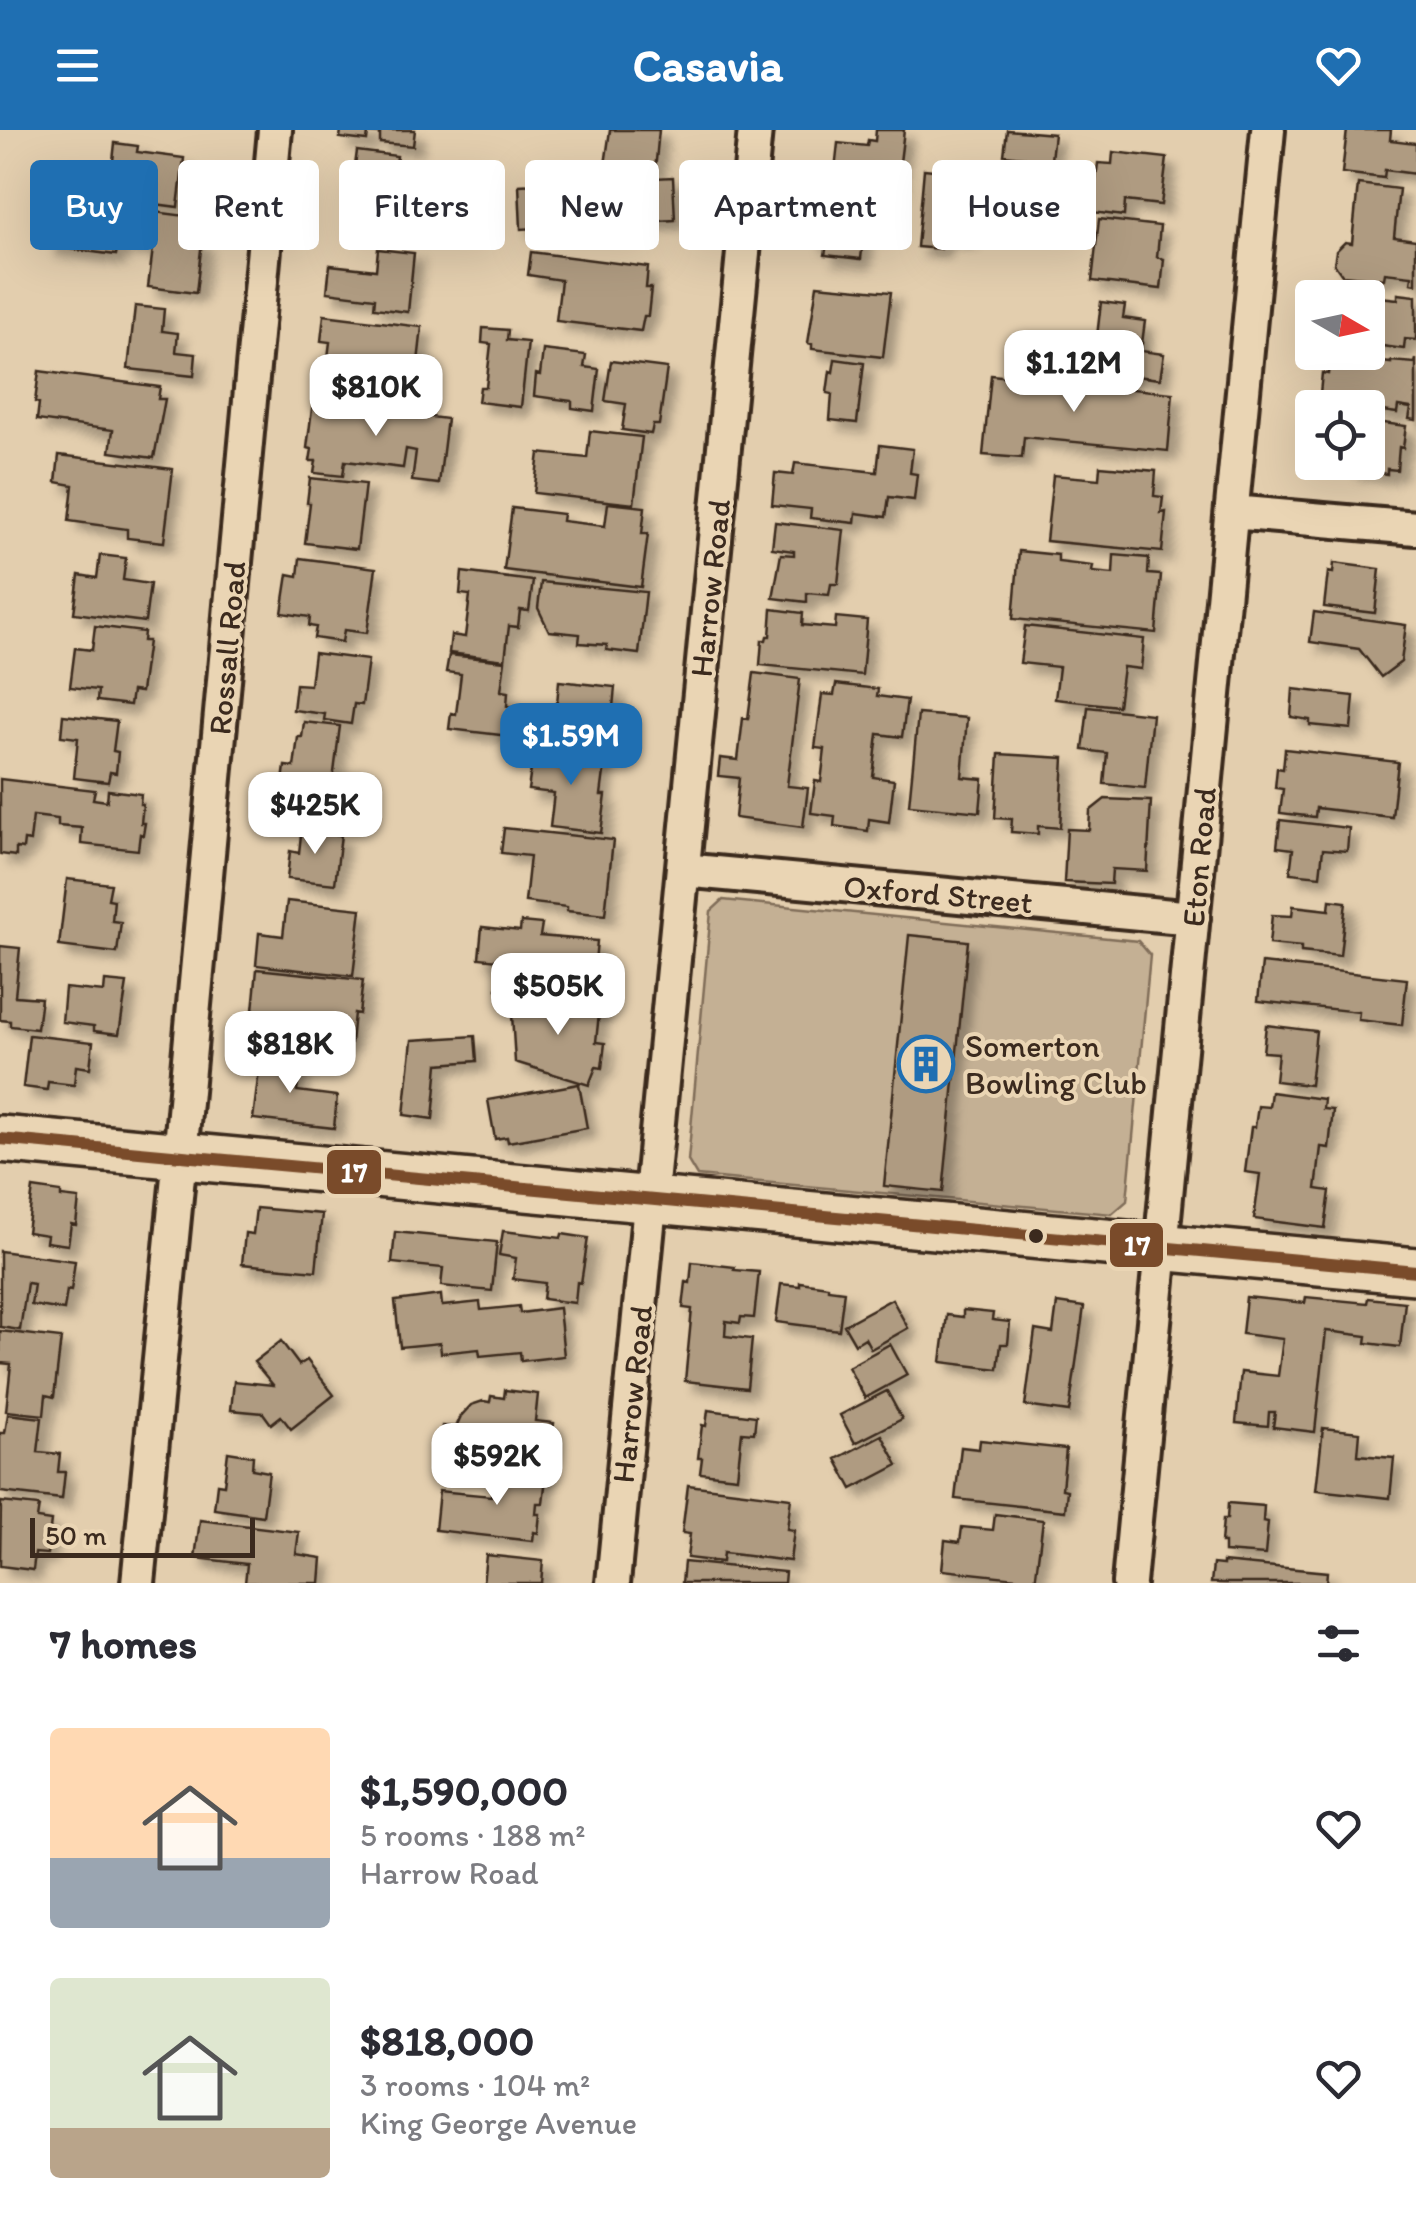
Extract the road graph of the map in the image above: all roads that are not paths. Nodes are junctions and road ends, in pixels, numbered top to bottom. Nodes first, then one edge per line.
1 (275, 130) edge
2 (755, 130) edge
3 (1268, 130) edge
4 (1232, 512) junction
5 (1416, 528) edge
6 (683, 870) junction
7 (1193, 918) junction
8 (0, 1139) edge
9 (180, 1156) junction
10 (651, 1198) junction
11 (1162, 1246) junction
12 (1416, 1271) edge
13 (138, 1583) edge
14 (613, 1583) edge
15 (1130, 1583) edge

1 - 9 street, Rossall Road
2 - 6 street, Harrow Road
3 - 4 street, Eton Road
4 - 5 street
4 - 7 street, Eton Road
6 - 7 street, Oxford Street
6 - 10 street, Harrow Road
7 - 11 street, Eton Road
8 - 9 street
9 - 10 street
9 - 13 street, Rossall Road
10 - 11 street
10 - 14 street, Harrow Road
11 - 12 street
11 - 15 street, Eton Road

